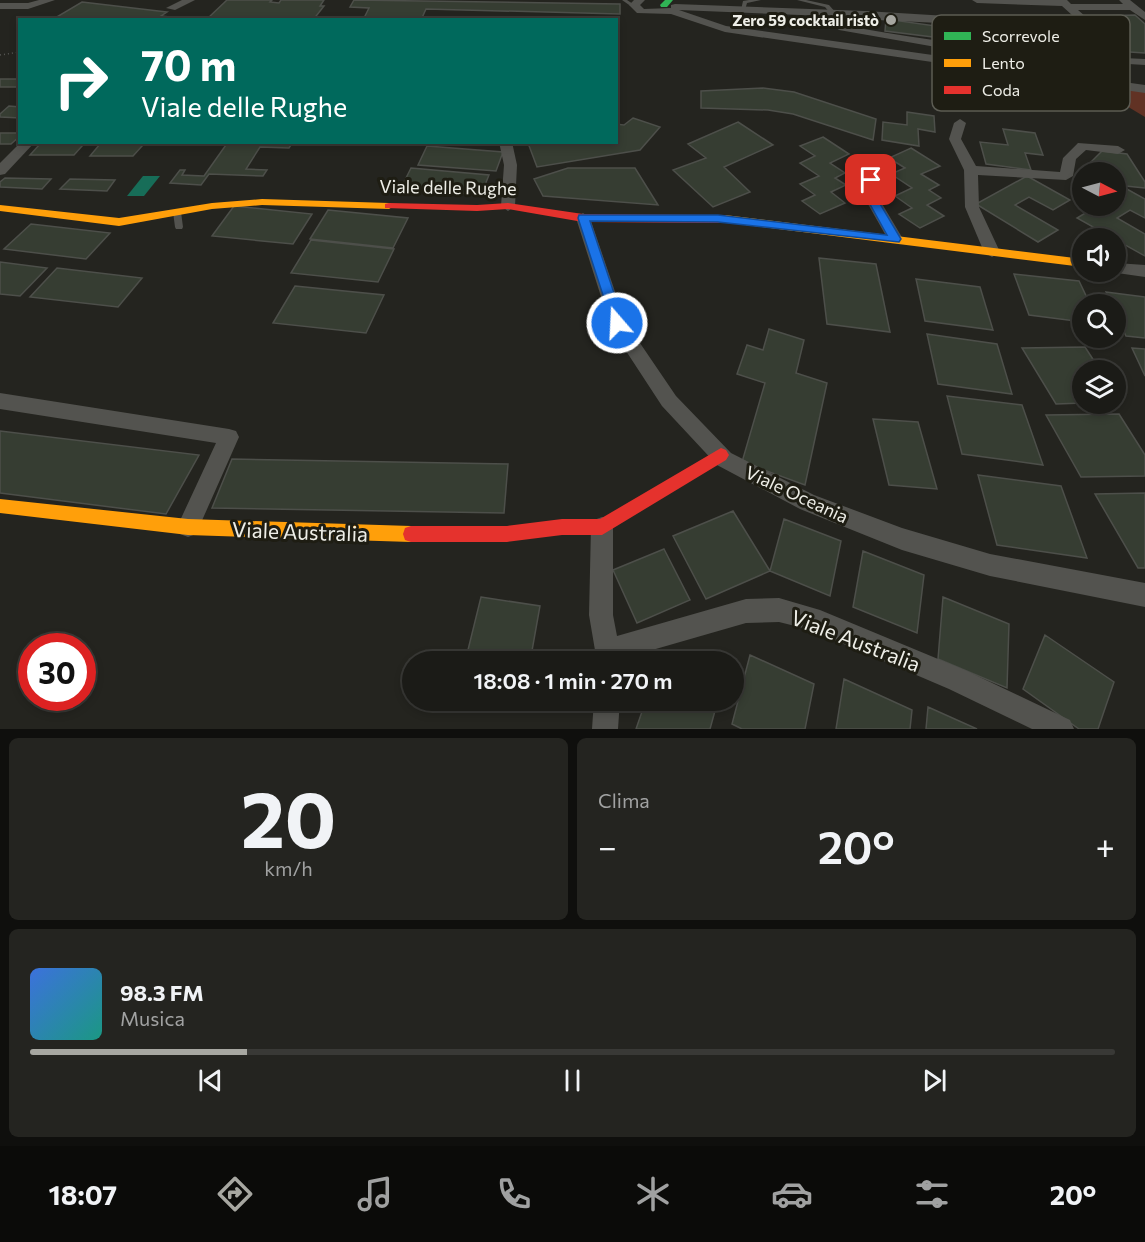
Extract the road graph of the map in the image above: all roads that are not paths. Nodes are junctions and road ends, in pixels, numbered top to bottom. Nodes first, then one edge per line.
1 (50, 0) edge
2 (190, 0) edge
3 (624, 0) edge
4 (759, 0) edge
5 (799, 0) edge
6 (977, 0) edge
7 (638, 2) edge
8 (1065, 3) edge
9 (663, 4) edge
10 (1129, 4) edge
11 (0, 6) edge
12 (171, 8) dead end
13 (743, 9) junction
14 (792, 11) junction
15 (833, 13) junction
16 (894, 15) junction
17 (985, 15) edge
18 (1078, 15) edge
19 (1145, 17) edge
20 (932, 18) edge
21 (932, 23) edge
22 (839, 27) junction
23 (932, 43) edge
24 (932, 58) edge
25 (1130, 61) edge
26 (1145, 62) edge
27 (1130, 87) edge
28 (1145, 89) edge
29 (960, 123) dead end
30 (27, 144) edge
31 (506, 144) edge
32 (1118, 150) dead end
33 (871, 162) dead end
34 (971, 170) junction
35 (0, 171) edge
36 (507, 206) junction
37 (0, 208) edge
38 (583, 218) junction
39 (895, 239) junction
40 (992, 252) junction
41 (1072, 262) edge
42 (1126, 269) edge
43 (1145, 271) edge
44 (0, 401) edge
45 (721, 455) junction
46 (0, 506) edge
47 (188, 526) junction
48 (602, 527) junction
49 (1145, 595) edge
50 (608, 651) edge
51 (624, 651) edge
52 (606, 711) edge
53 (605, 729) edge
54 (1061, 729) edge

1 - 11 street
2 - 12 street
3 - 7 lane
4 - 13 lane
5 - 15 lane
6 - 8 street
6 - 17 street
7 - 9 street
8 - 10 street
8 - 18 street
9 - 13 street
9 - 24 street
10 - 19 street
13 - 14 street
14 - 15 street
14 - 22 street
15 - 16 street
15 - 22 street
16 - 20 street
16 - 21 street
22 - 23 street
25 - 26 street
27 - 28 street
29 - 34 street
30 - 35 street
31 - 36 street
32 - 34 street
33 - 39 street
34 - 40 street
36 - 37 street, Viale delle Rughe
36 - 38 street, Viale delle Rughe
38 - 39 street, Viale delle Rughe
38 - 45 street, Viale Oceania
39 - 40 street, Viale delle Rughe
40 - 41 street, Viale delle Rughe
42 - 43 street
44 - 47 street
45 - 48 street
45 - 49 street, Viale Oceania
46 - 47 street, Viale Australia
47 - 48 street, Viale Australia
48 - 50 street, Viale Australia
51 - 54 street, Viale Australia
52 - 53 street

